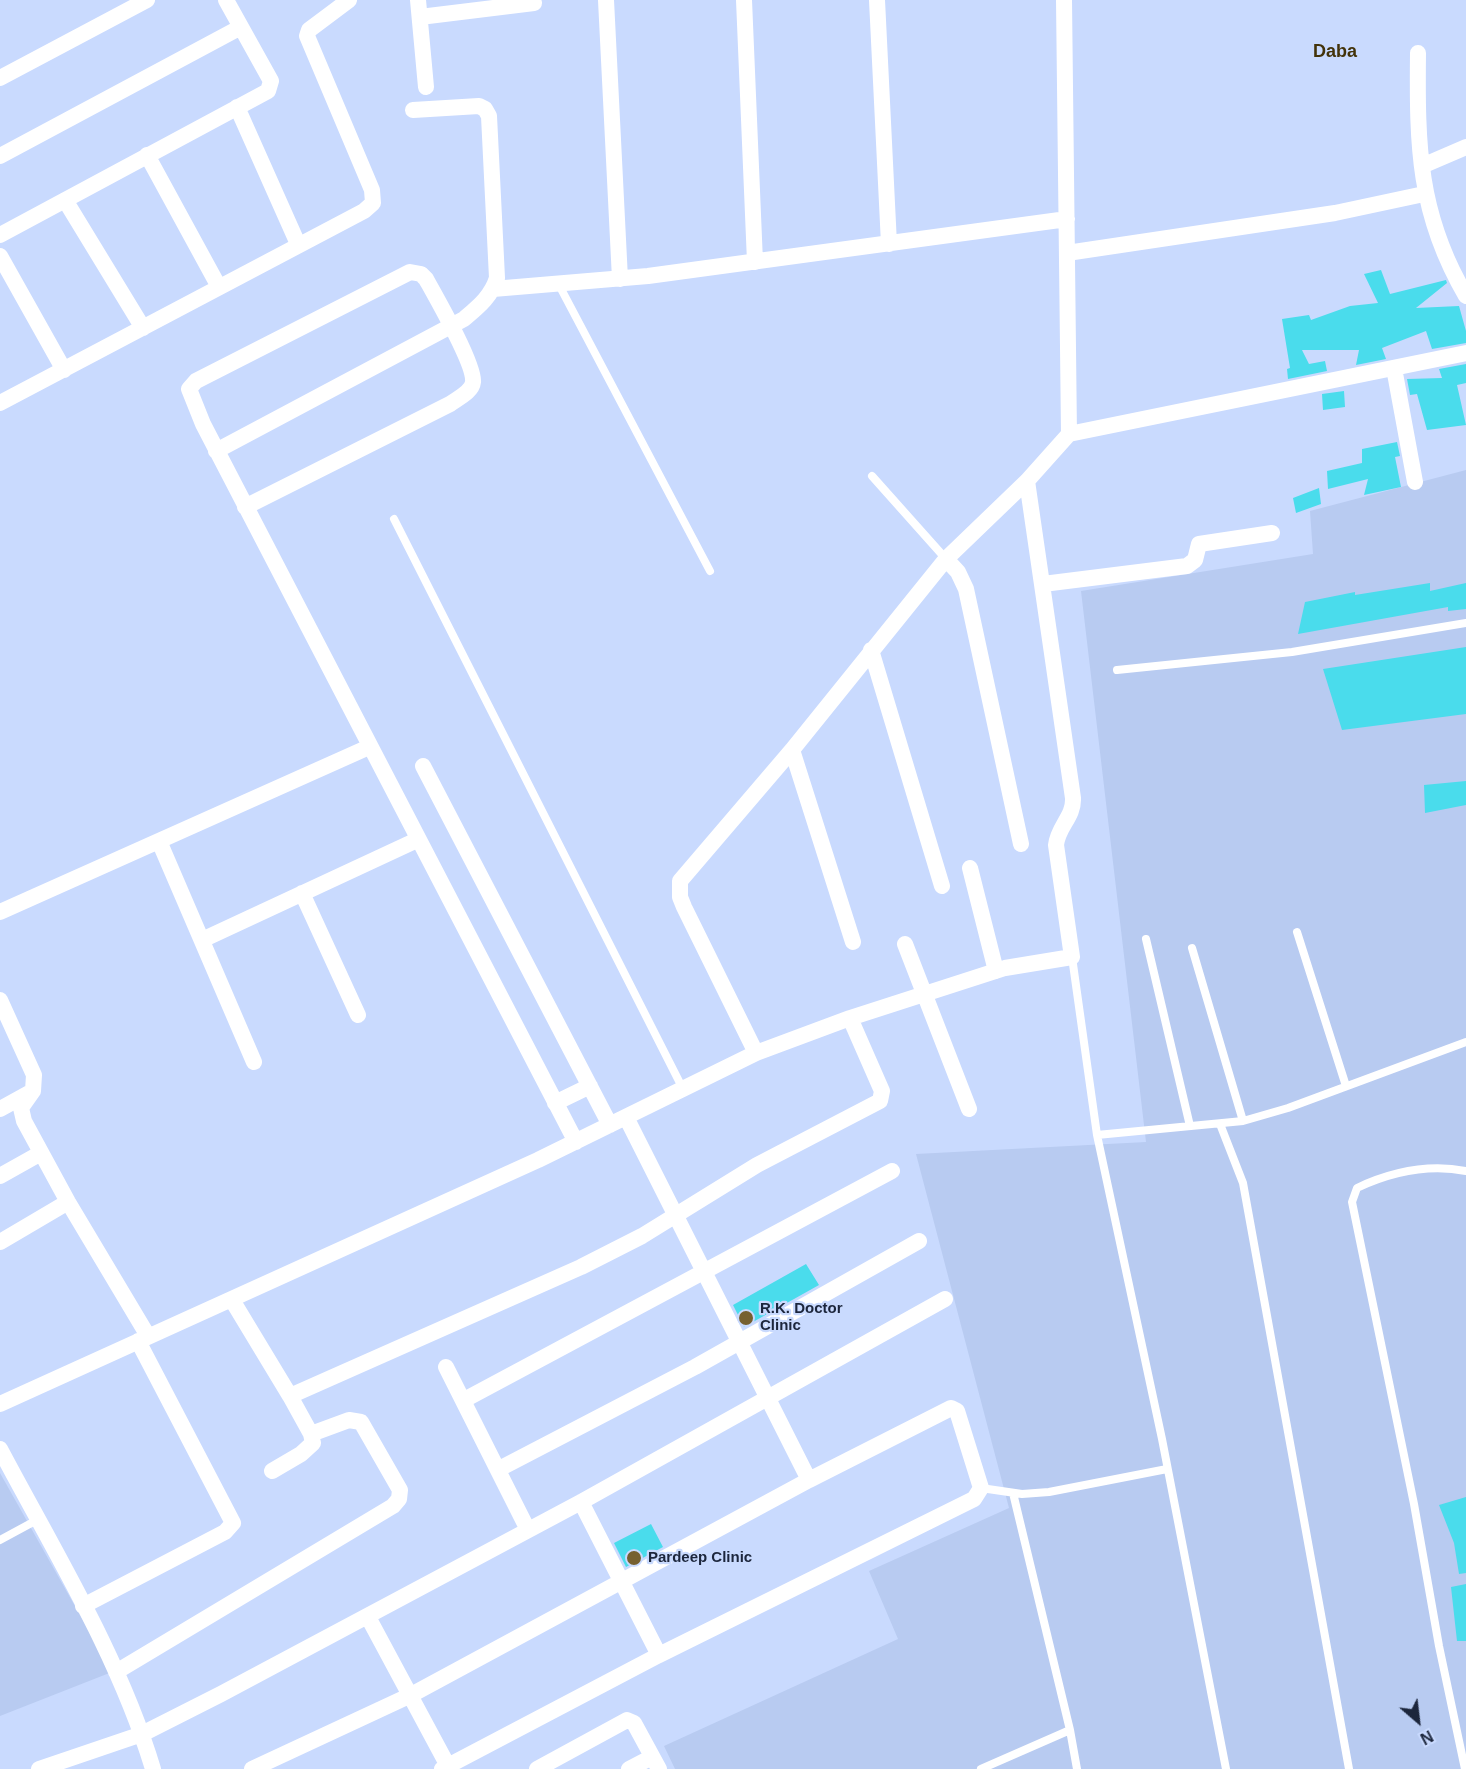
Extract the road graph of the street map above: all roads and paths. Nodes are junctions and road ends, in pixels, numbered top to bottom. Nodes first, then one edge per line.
1 (147, 0) edge
2 (226, 0) edge
3 (349, 0) edge
4 (418, 0) edge
5 (606, 0) edge
6 (744, 0) edge
7 (877, 0) edge
8 (1064, 0) edge
9 (534, 3) dead end
10 (420, 17) junction
11 (241, 27) junction
12 (1418, 54) dead end
13 (0, 78) edge
14 (426, 87) dead end
15 (237, 107) junction
16 (413, 110) dead end
17 (1466, 147) edge
18 (147, 155) junction
19 (0, 156) edge
20 (1422, 166) junction
21 (1424, 194) junction
22 (65, 200) junction
23 (1067, 219) junction
24 (0, 235) edge
25 (298, 244) junction
26 (889, 244) junction
27 (1067, 254) junction
28 (0, 256) edge
29 (755, 262) junction
30 (620, 279) junction
31 (559, 285) junction
32 (219, 287) junction
33 (493, 289) junction
34 (1466, 296) edge
35 (451, 326) junction
36 (143, 328) junction
37 (1466, 353) edge
38 (1394, 368) junction
39 (64, 369) junction
40 (0, 403) edge
41 (1069, 434) junction
42 (216, 451) junction
43 (872, 476) dead end
44 (1027, 481) junction
45 (1415, 482) dead end
46 (245, 507) junction
47 (394, 519) dead end
48 (1272, 533) dead end
49 (946, 559) junction
50 (710, 571) dead end
51 (1043, 584) junction
52 (1466, 622) edge
53 (871, 650) junction
54 (1117, 670) dead end
55 (369, 747) junction
56 (792, 750) junction
57 (423, 766) dead end
58 (417, 840) junction
59 (159, 841) junction
60 (1021, 844) dead end
61 (970, 868) dead end
62 (942, 886) dead end
63 (302, 893) junction
64 (0, 912) edge
65 (1297, 932) dead end
66 (1146, 939) dead end
67 (202, 940) junction
68 (852, 942) dead end
69 (905, 944) dead end
70 (1192, 948) dead end
71 (1072, 957) junction
72 (996, 971) junction
73 (925, 994) junction
74 (0, 1000) edge
75 (358, 1015) dead end
76 (850, 1018) junction
77 (1466, 1042) edge
78 (756, 1053) junction
79 (254, 1062) dead end
80 (590, 1086) junction
81 (1346, 1086) junction
82 (683, 1089) junction
83 (33, 1091) junction
84 (555, 1103) junction
85 (0, 1109) edge
86 (969, 1109) dead end
87 (626, 1117) junction
88 (1243, 1121) junction
89 (1220, 1124) junction
90 (610, 1125) junction
91 (1190, 1126) junction
92 (1097, 1135) junction
93 (576, 1142) junction
94 (41, 1153) junction
95 (892, 1171) dead end
96 (1466, 1171) edge
97 (0, 1176) edge
98 (68, 1202) junction
99 (676, 1215) junction
100 (919, 1241) dead end
101 (0, 1242) edge
102 (703, 1273) junction
103 (945, 1299) dead end
104 (232, 1300) junction
105 (143, 1339) junction
106 (739, 1343) junction
107 (446, 1367) dead end
108 (290, 1396) junction
109 (768, 1397) junction
110 (464, 1400) junction
111 (0, 1404) edge
112 (311, 1434) junction
113 (0, 1449) edge
114 (499, 1469) junction
115 (1167, 1469) junction
116 (272, 1471) dead end
117 (809, 1480) junction
118 (981, 1488) junction
119 (1013, 1493) junction
120 (581, 1503) junction
121 (37, 1520) junction
122 (528, 1530) junction
123 (0, 1540) edge
124 (622, 1580) junction
125 (83, 1606) junction
126 (368, 1617) junction
127 (659, 1655) junction
128 (116, 1672) junction
129 (411, 1695) junction
130 (1070, 1730) junction
131 (142, 1734) junction
132 (656, 1763) edge
133 (445, 1768) edge
134 (39, 1769) edge
135 (153, 1769) edge
136 (252, 1769) edge
137 (537, 1769) edge
138 (629, 1769) edge
139 (981, 1769) edge
140 (1077, 1769) edge
141 (1226, 1769) edge
142 (1349, 1769) edge
143 (1465, 1769) edge

1 - 13 street
2 - 11 street
3 - 25 street
4 - 10 street
5 - 30 street
6 - 29 street
7 - 26 street
8 - 23 street
9 - 10 street
10 - 14 street
11 - 15 street
11 - 19 street
12 - 20 street
15 - 18 street
15 - 25 street
16 - 33 street
17 - 20 street
18 - 22 street
18 - 32 street
20 - 21 street
21 - 27 street
21 - 34 street
22 - 24 street
22 - 36 street
23 - 26 street
23 - 27 street
25 - 32 street
26 - 29 street
27 - 41 street
28 - 39 street
29 - 30 street
30 - 31 street
31 - 33 street
31 - 50 lane
32 - 36 street
33 - 35 street
35 - 42 street
35 - 42 street
35 - 46 street
36 - 39 street
37 - 38 street
38 - 41 street
38 - 45 street
39 - 40 street
41 - 44 street
42 - 46 street
43 - 49 lane
44 - 49 street
44 - 51 street
46 - 55 street
47 - 82 lane
48 - 51 street
49 - 53 street
49 - 60 street
51 - 71 street
52 - 54 lane
53 - 56 street
53 - 62 street
55 - 58 street
55 - 59 street
56 - 68 street
56 - 78 street
57 - 80 street
58 - 63 street
58 - 84 street
59 - 64 street
59 - 67 street
61 - 72 street
63 - 67 street
63 - 75 street
65 - 81 lane
66 - 91 lane
67 - 79 street
69 - 73 street
70 - 88 lane
71 - 72 street
71 - 92 lane
72 - 73 street
73 - 76 street
73 - 86 street
74 - 83 street
76 - 78 street
76 - 99 street
77 - 81 lane
78 - 82 street
80 - 84 street
80 - 90 street
81 - 88 lane
82 - 87 street
83 - 85 street
83 - 94 street
84 - 93 street
87 - 90 street
87 - 99 street
88 - 89 lane
89 - 91 lane
89 - 142 lane
90 - 93 street
91 - 92 lane
92 - 115 lane
93 - 104 street
94 - 97 street
94 - 98 street
95 - 102 street
96 - 143 lane
98 - 101 street
98 - 105 street
99 - 102 street
99 - 108 street
100 - 106 street
102 - 106 street
102 - 110 street
103 - 109 street
104 - 105 street
104 - 108 street
105 - 111 street
105 - 125 street
106 - 109 street
106 - 114 street
107 - 110 street
108 - 112 street
109 - 117 street
109 - 120 street
110 - 114 street
112 - 116 street
112 - 128 street
113 - 121 street
114 - 122 street
115 - 119 lane
115 - 141 lane
117 - 118 street
117 - 124 street
118 - 119 lane
118 - 127 street
119 - 130 lane
120 - 122 street
120 - 124 street
121 - 123 lane
121 - 125 street
122 - 126 street
124 - 127 street
124 - 129 street
125 - 128 street
126 - 129 street
126 - 131 street
127 - 133 street
128 - 131 street
129 - 133 street
129 - 136 street
130 - 139 lane
130 - 140 lane
131 - 134 street
131 - 135 street
132 - 137 street
132 - 138 street

